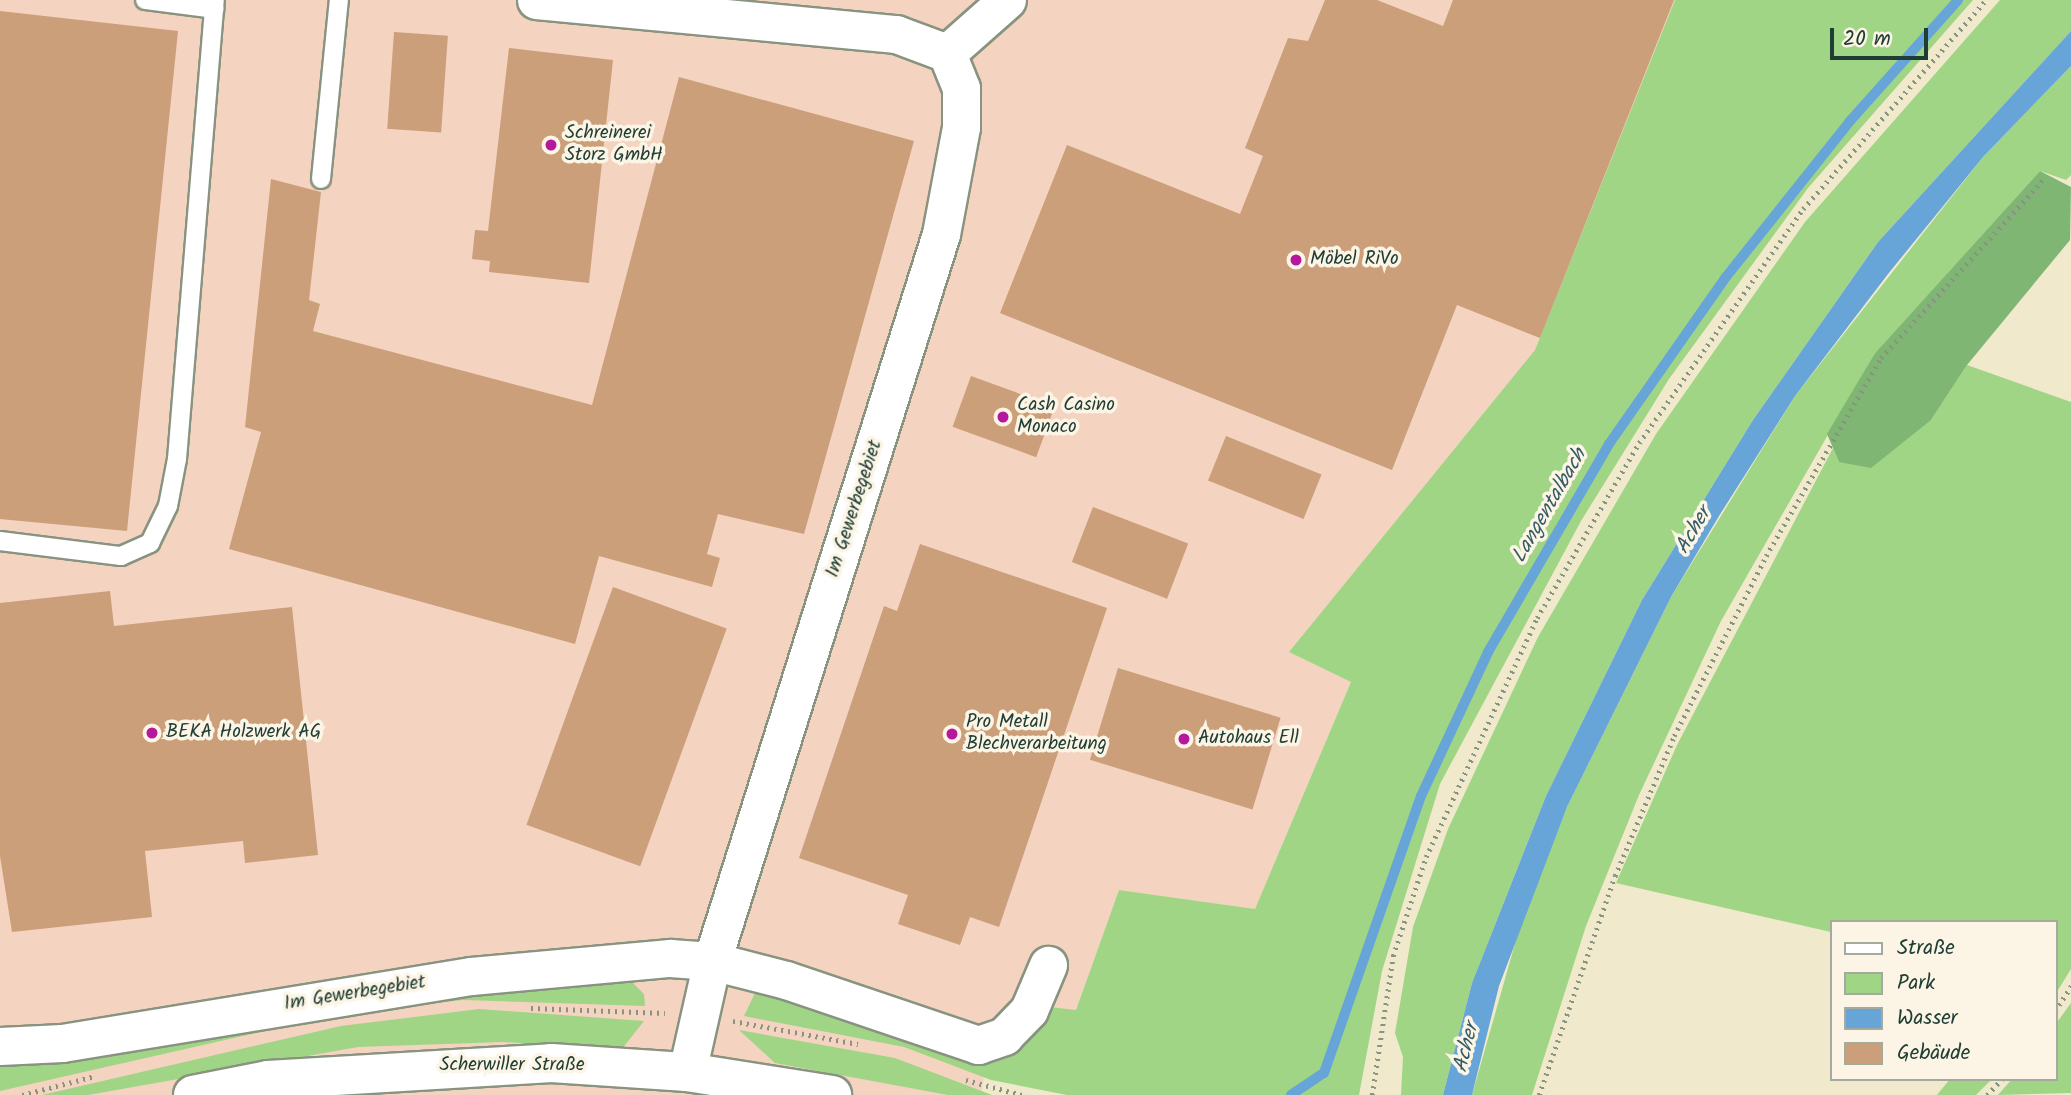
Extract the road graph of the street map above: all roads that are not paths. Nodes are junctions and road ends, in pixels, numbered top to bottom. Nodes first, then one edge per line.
1 (145, 0) edge
2 (339, 0) edge
3 (536, 0) edge
4 (1007, 0) edge
5 (214, 4) edge
6 (947, 53) junction
7 (321, 179) dead end
8 (0, 541) edge
9 (712, 961) junction
10 (1048, 965) dead end
11 (0, 1046) edge
12 (687, 1072) junction
13 (193, 1095) edge
14 (832, 1095) edge

1 - 5 lane
2 - 7 lane
3 - 6 street
4 - 6 street
5 - 8 lane
6 - 9 street, Im Gewerbegebiet
9 - 10 street, Im Gewerbegebiet
9 - 11 street, Im Gewerbegebiet
9 - 12 street, Im Gewerbegebiet
12 - 13 street, Scherwiller Straße
12 - 14 street, Scherwiller Straße

